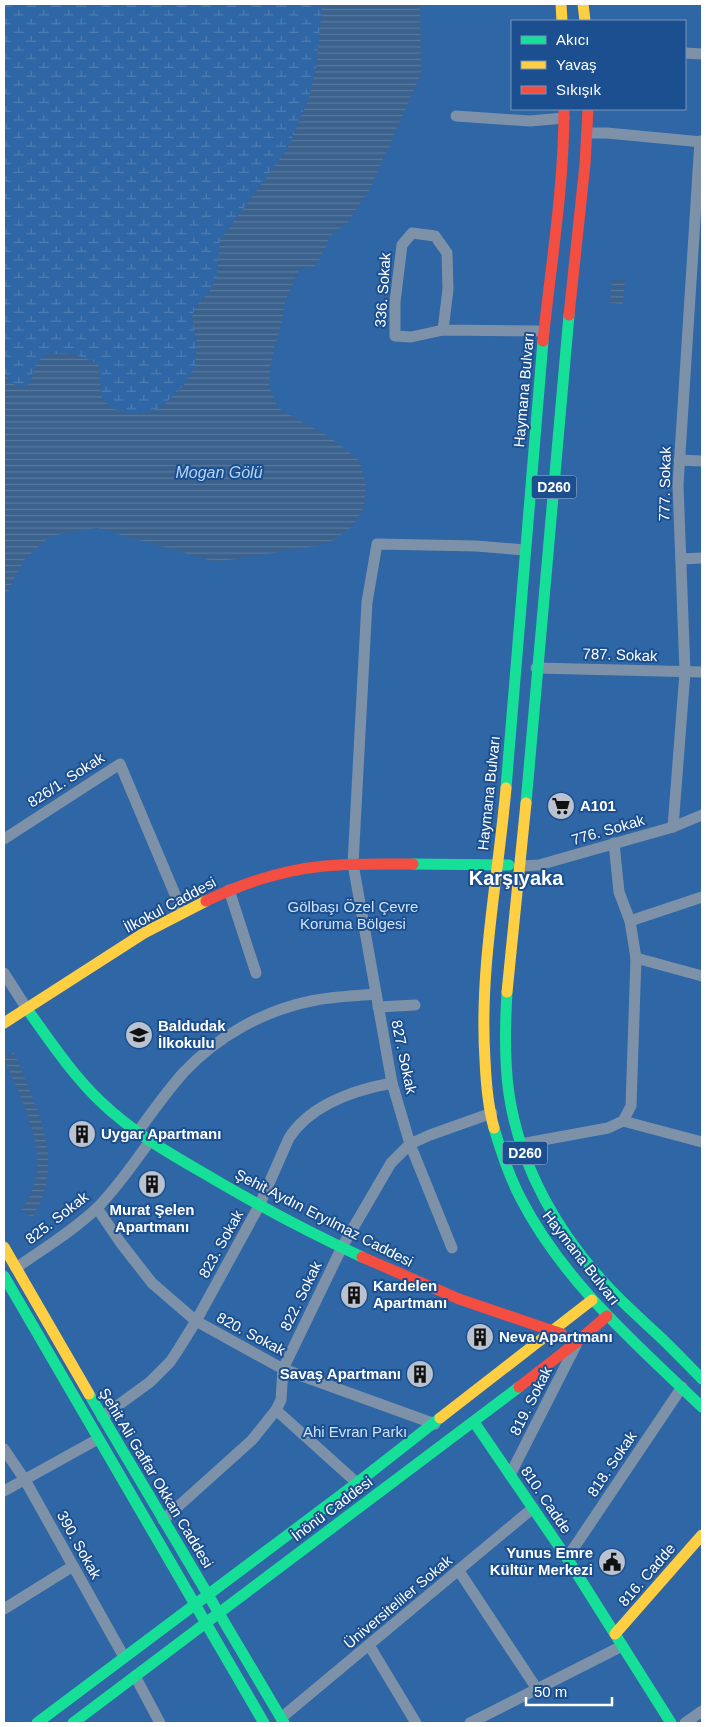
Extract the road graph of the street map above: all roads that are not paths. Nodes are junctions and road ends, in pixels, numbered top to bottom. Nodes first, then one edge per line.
1 (562, 4) edge
2 (584, 4) edge
3 (562, 20) edge
4 (584, 20) edge
5 (686, 53) edge
6 (702, 54) edge
7 (588, 110) edge
8 (564, 113) edge
9 (456, 116) dead end
10 (587, 133) junction
11 (701, 141) edge
12 (443, 330) junction
13 (544, 331) junction
14 (679, 460) junction
15 (702, 461) edge
16 (525, 550) junction
17 (702, 558) edge
18 (681, 560) junction
19 (536, 668) junction
20 (684, 672) junction
21 (702, 672) edge
22 (702, 815) edge
23 (673, 827) junction
24 (4, 839) edge
25 (614, 843) junction
26 (353, 864) junction
27 (497, 865) junction
28 (520, 866) junction
29 (229, 890) junction
30 (702, 897) edge
31 (182, 911) junction
32 (630, 921) junction
33 (636, 958) junction
34 (256, 972) dead end
35 (4, 973) edge
36 (702, 976) edge
37 (376, 994) junction
38 (415, 1005) dead end
39 (378, 1007) junction
40 (28, 1009) junction
41 (4, 1023) edge
42 (392, 1083) junction
43 (492, 1113) junction
44 (623, 1121) junction
45 (138, 1133) junction
46 (150, 1141) junction
47 (702, 1142) edge
48 (410, 1144) junction
49 (521, 1144) junction
50 (259, 1206) junction
51 (97, 1208) junction
52 (4, 1247) edge
53 (342, 1247) junction
54 (452, 1248) dead end
55 (16, 1268) junction
56 (4, 1276) edge
57 (592, 1300) junction
58 (607, 1316) junction
59 (196, 1321) junction
60 (554, 1331) junction
61 (578, 1341) junction
62 (283, 1368) junction
63 (702, 1379) edge
64 (682, 1387) junction
65 (702, 1407) edge
66 (276, 1410) junction
67 (102, 1417) junction
68 (474, 1422) junction
69 (434, 1424) junction
70 (98, 1439) junction
71 (4, 1449) edge
72 (510, 1475) junction
73 (25, 1480) junction
74 (357, 1483) junction
75 (4, 1492) edge
76 (533, 1508) junction
77 (164, 1520) junction
78 (702, 1535) edge
79 (567, 1558) junction
80 (73, 1566) junction
81 (459, 1571) junction
82 (208, 1594) junction
83 (194, 1604) junction
84 (4, 1609) edge
85 (218, 1612) junction
86 (204, 1623) junction
87 (615, 1634) junction
88 (369, 1645) junction
89 (622, 1646) junction
90 (124, 1658) junction
91 (135, 1676) junction
92 (537, 1689) junction
93 (702, 1711) edge
94 (283, 1721) edge
95 (37, 1723) edge
96 (73, 1723) edge
97 (160, 1723) edge
98 (264, 1723) edge
99 (416, 1723) edge
100 (470, 1723) edge
101 (671, 1723) edge
102 (685, 1723) edge

1 - 3 main road
2 - 4 main road
5 - 6 street
7 - 10 main road, Haymana Bulvarı / D260
8 - 9 street
8 - 13 main road, Haymana Bulvarı / D260
10 - 11 street
10 - 19 main road, Haymana Bulvarı / D260
11 - 14 street, 777. Sokak
12 - 12 street, 336. Sokak
12 - 13 street, 336. Sokak
13 - 16 main road, Haymana Bulvarı / D260
14 - 15 street
14 - 18 street, 777. Sokak
16 - 26 street, 827. Sokak
16 - 27 main road, Haymana Bulvarı / D260
17 - 18 street
18 - 20 street, 777. Sokak
19 - 20 street, 787. Sokak
19 - 28 main road, Haymana Bulvarı / D260
20 - 21 street, 787. Sokak
20 - 23 street, 777. Sokak
22 - 23 street, 776. Sokak
23 - 25 street, 776. Sokak
24 - 31 street, 826/1. Sokak
25 - 28 street, 776. Sokak
25 - 32 street
26 - 27 main road, İlkokul Caddesi
26 - 29 main road, İlkokul Caddesi
26 - 37 street, 827. Sokak
27 - 28 main road, İlkokul Caddesi
27 - 43 main road, Haymana Bulvarı / D260
28 - 49 main road, Haymana Bulvarı / D260
29 - 31 main road, İlkokul Caddesi
29 - 34 street
30 - 32 street
31 - 40 main road, İlkokul Caddesi
32 - 33 street
33 - 36 street
33 - 44 street
35 - 40 street
37 - 39 street, 827. Sokak
37 - 45 street
38 - 39 street
39 - 42 street, 827. Sokak
40 - 41 main road, İlkokul Caddesi
40 - 45 main road, Şehit Aydın Eryılmaz Caddesi
42 - 48 street, 827. Sokak
42 - 50 street, 823. Sokak
43 - 48 street, 822. Sokak
43 - 57 main road, Haymana Bulvarı / D260
44 - 47 street
44 - 49 street
45 - 46 main road, Şehit Aydın Eryılmaz Caddesi
46 - 50 main road, Şehit Aydın Eryılmaz Caddesi
46 - 51 street, 825. Sokak
48 - 53 street, 822. Sokak
48 - 54 street, 827. Sokak
49 - 63 main road, Haymana Bulvarı / D260
50 - 53 main road, Şehit Aydın Eryılmaz Caddesi
50 - 59 street, 823. Sokak
51 - 55 street, 825. Sokak
51 - 59 street, 820. Sokak
52 - 55 main road, Şehit Ali Gaffar Okkan Caddesi
53 - 60 main road, Şehit Aydın Eryılmaz Caddesi
53 - 62 street, 822. Sokak
55 - 67 main road, Şehit Ali Gaffar Okkan Caddesi
56 - 70 main road, Şehit Ali Gaffar Okkan Caddesi
57 - 58 main road, Haymana Bulvarı / D260
57 - 60 main road
58 - 61 main road, İnönü Caddesi
58 - 64 main road, Haymana Bulvarı / D260
59 - 62 street, 820. Sokak
59 - 67 street, 823. Sokak
60 - 61 main road, Şehit Aydın Eryılmaz Caddesi
60 - 69 main road
61 - 68 main road, İnönü Caddesi
61 - 72 street, 819. Sokak
62 - 66 street, 822. Sokak
62 - 69 street, 820. Sokak
64 - 65 main road, Haymana Bulvarı / D260
64 - 79 street, 818. Sokak
66 - 74 street
66 - 77 street, 822. Sokak
67 - 77 main road, Şehit Ali Gaffar Okkan Caddesi
68 - 72 main road, 810. Cadde
68 - 85 main road, İnönü Caddesi
69 - 74 main road
70 - 73 street
70 - 83 main road, Şehit Ali Gaffar Okkan Caddesi
71 - 73 street, 390. Sokak
72 - 76 main road, 810. Cadde
73 - 75 street
73 - 80 street, 390. Sokak
74 - 82 main road
76 - 79 main road, 810. Cadde
76 - 81 street, Üniversiteliler Sokak
77 - 82 main road, Şehit Ali Gaffar Okkan Caddesi
78 - 87 main road, 816. Cadde
79 - 87 main road, 810. Cadde
80 - 84 street
80 - 90 street, 390. Sokak
81 - 88 street, Üniversiteliler Sokak
81 - 92 street
82 - 83 main road
82 - 85 main road, Şehit Ali Gaffar Okkan Caddesi
83 - 86 main road, Şehit Ali Gaffar Okkan Caddesi
83 - 90 main road
85 - 86 main road, İnönü Caddesi
85 - 94 main road, Şehit Ali Gaffar Okkan Caddesi
86 - 91 main road, İnönü Caddesi
86 - 98 main road, Şehit Ali Gaffar Okkan Caddesi
87 - 89 main road, 810. Cadde
88 - 94 street, Üniversiteliler Sokak
88 - 99 street
89 - 92 street
89 - 101 main road, 810. Cadde
90 - 95 main road
91 - 96 main road, İnönü Caddesi
91 - 97 street
92 - 100 street
93 - 102 street

